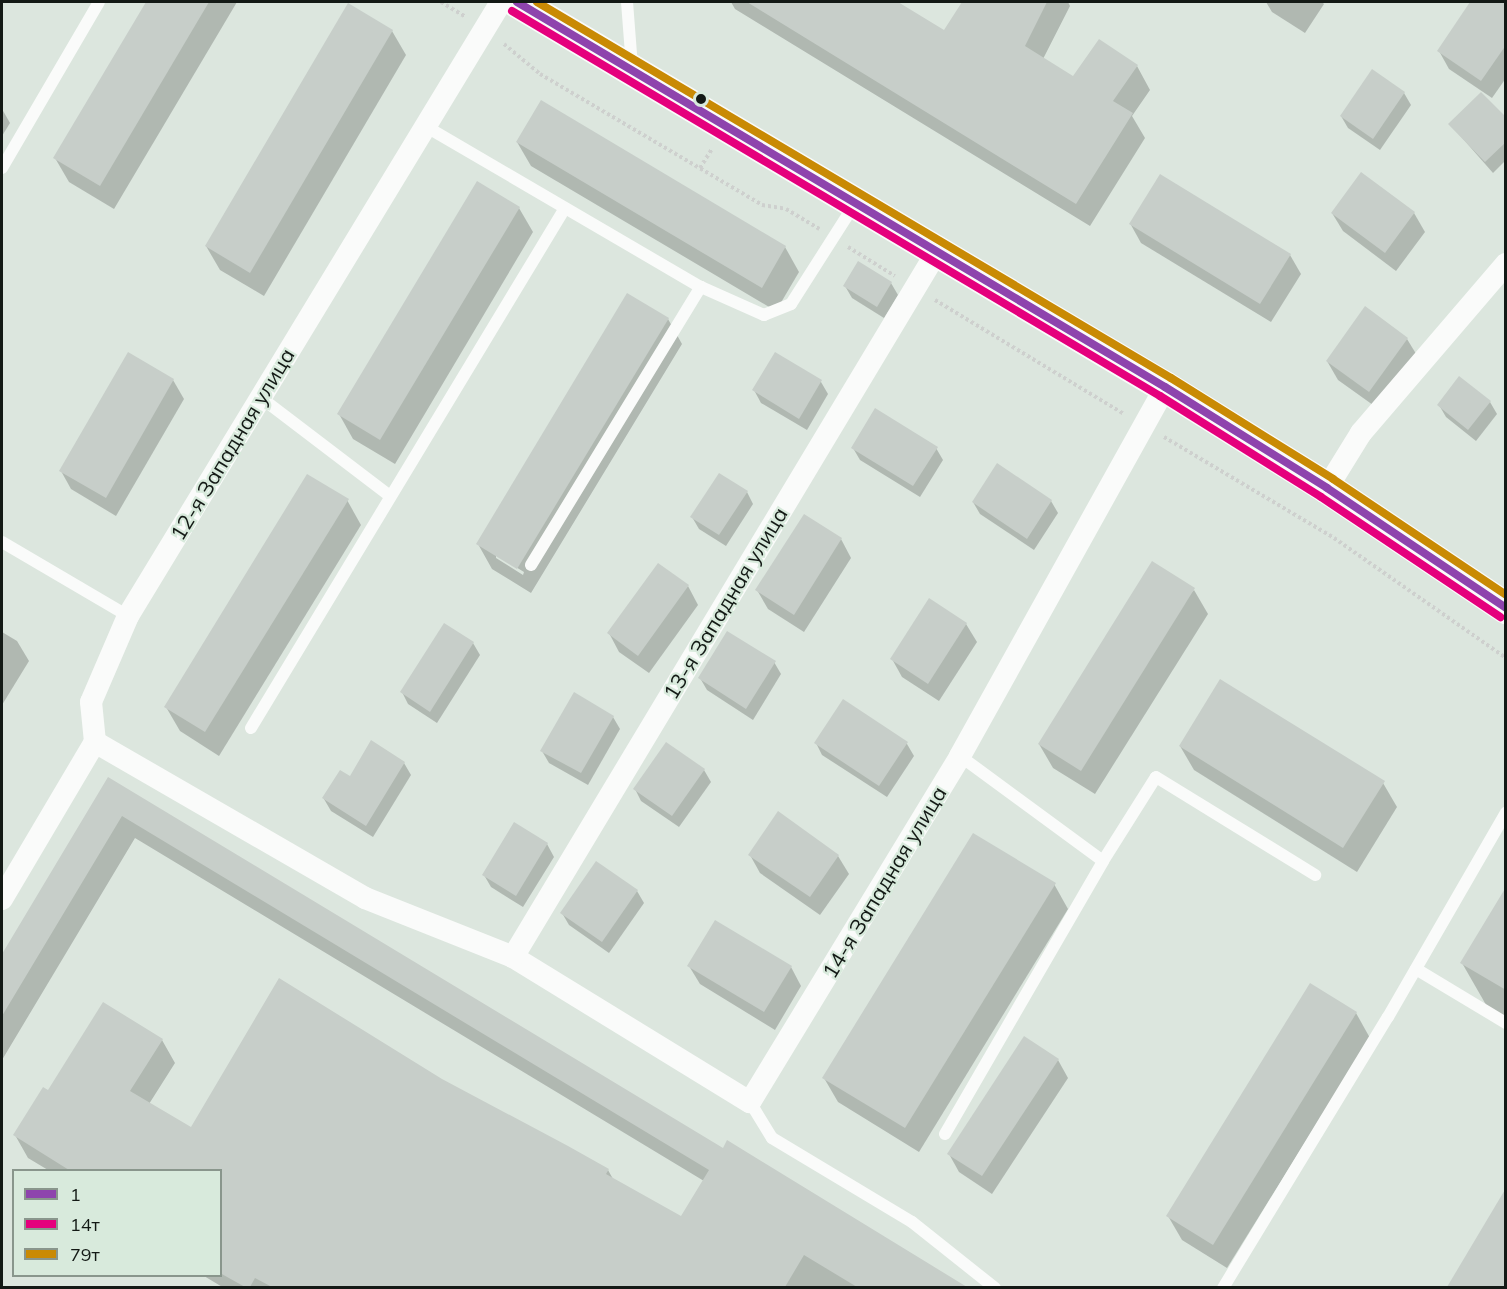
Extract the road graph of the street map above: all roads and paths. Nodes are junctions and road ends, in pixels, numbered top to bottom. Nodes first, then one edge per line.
1 (99, 2) edge
2 (441, 2) edge
3 (501, 2) edge
4 (517, 2) edge
5 (627, 2) edge
6 (485, 28) junction
7 (632, 69) junction
8 (425, 126) junction
9 (712, 148) dead end
10 (2, 168) edge
11 (700, 169) junction
12 (857, 201) junction
13 (565, 208) junction
14 (834, 238) junction
15 (938, 250) junction
16 (1506, 264) edge
17 (701, 287) junction
18 (915, 288) junction
19 (1165, 387) junction
20 (260, 397) junction
21 (1144, 426) junction
22 (1327, 488) junction
23 (390, 496) junction
24 (2, 542) edge
25 (531, 565) dead end
26 (1506, 608) edge
27 (128, 616) junction
28 (1506, 658) edge
29 (251, 728) dead end
30 (95, 742) junction
31 (960, 756) junction
32 (1506, 813) edge
33 (1103, 861) junction
34 (1315, 875) dead end
35 (2, 899) edge
36 (513, 957) junction
37 (1416, 969) junction
38 (1506, 1023) edge
39 (750, 1102) junction
40 (945, 1134) dead end
41 (995, 1287) edge
42 (1223, 1287) edge

1 - 10 lane
2 - 6 path
3 - 6 street, 12-я Западная улица
4 - 7 street
5 - 7 lane
6 - 8 street, 12-я Западная улица
6 - 11 path
7 - 12 street
8 - 13 lane
8 - 20 street, 12-я Западная улица
9 - 11 path
11 - 14 path
12 - 14 lane
12 - 15 street
13 - 17 lane
13 - 23 lane
14 - 17 lane
14 - 18 path
15 - 18 street, 13-я Западная улица
15 - 19 street
16 - 22 street
17 - 25 lane
18 - 21 path
18 - 36 street, 13-я Западная улица
19 - 21 street, 14-я Западная улица
19 - 22 street
20 - 23 lane
20 - 27 street, 12-я Западная улица
21 - 28 path
21 - 31 street, 14-я Западная улица
22 - 26 street
23 - 29 lane
24 - 27 lane
27 - 30 street, 12-я Западная улица
30 - 35 street
30 - 36 street
31 - 33 lane
31 - 39 street, 14-я Западная улица
32 - 37 lane
33 - 34 lane
33 - 40 lane
36 - 39 street
37 - 38 lane
37 - 42 lane
39 - 41 lane

